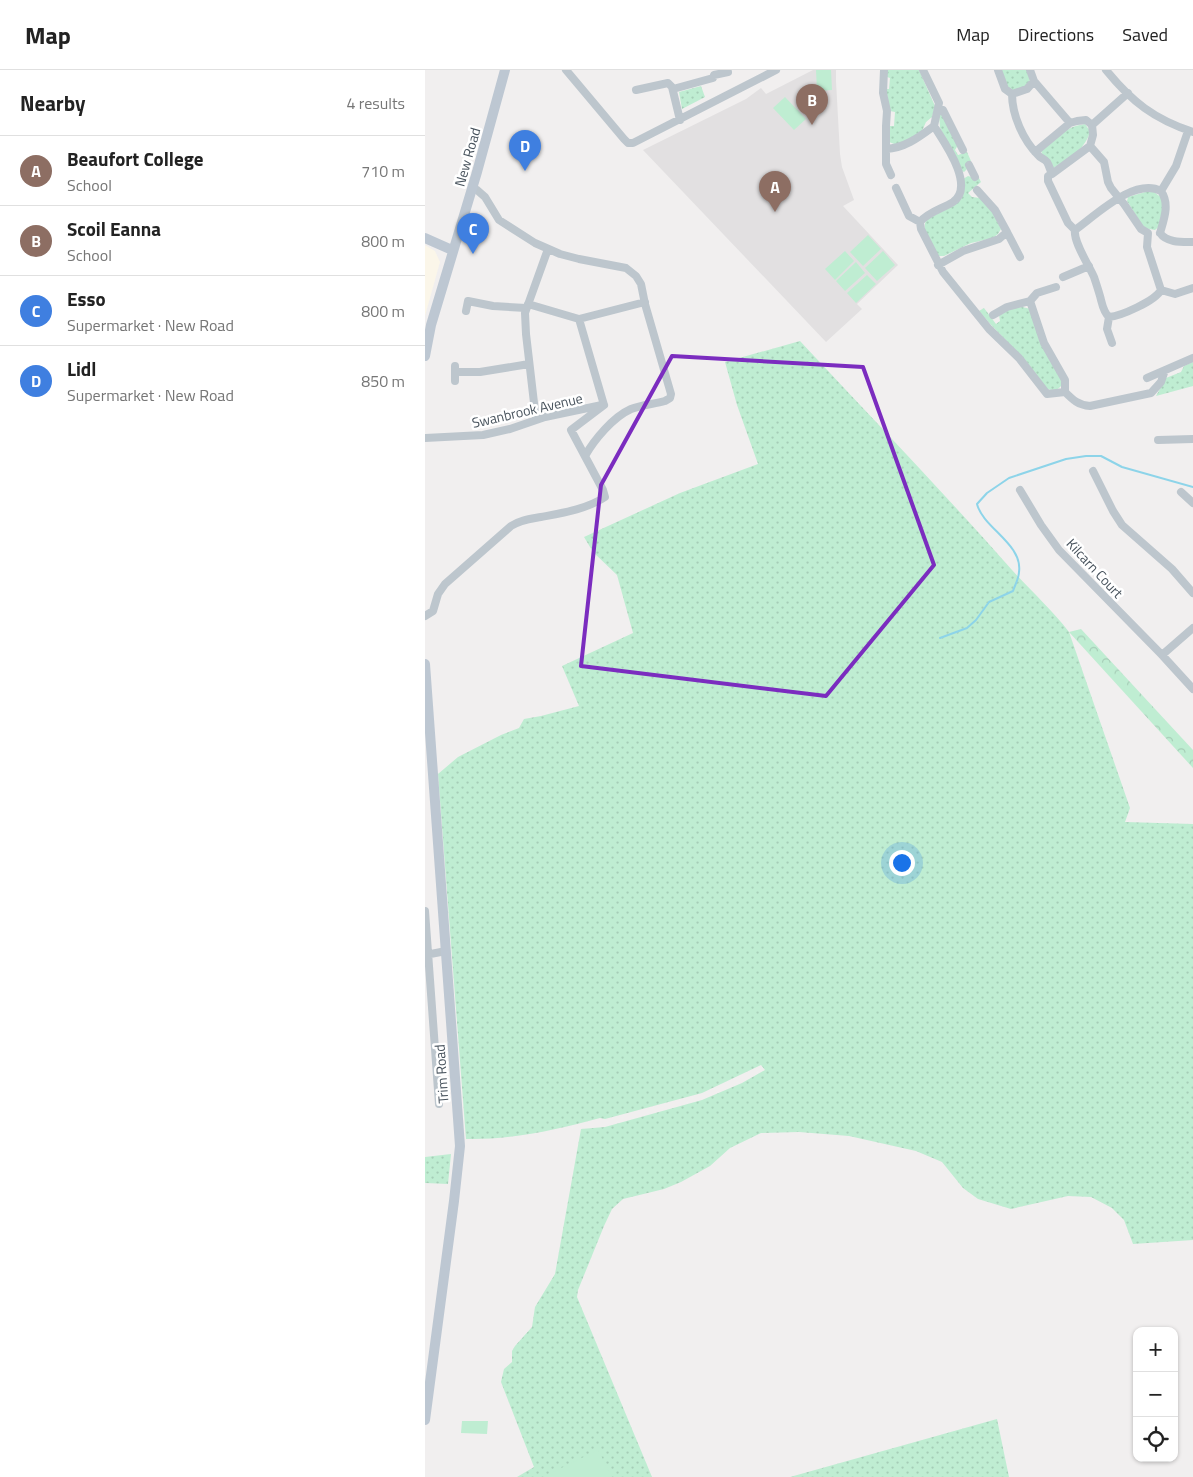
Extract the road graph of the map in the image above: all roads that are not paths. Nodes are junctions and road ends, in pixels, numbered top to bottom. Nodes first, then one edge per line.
1 (505, 70) edge
2 (567, 70) edge
3 (776, 70) edge
4 (884, 70) edge
5 (923, 70) edge
6 (999, 70) edge
7 (1030, 70) edge
8 (1106, 70) edge
9 (728, 72) dead end
10 (1034, 81) junction
11 (673, 89) junction
12 (636, 90) dead end
13 (1128, 93) junction
14 (1013, 94) junction
15 (938, 108) junction
16 (680, 120) junction
17 (1070, 123) junction
18 (1092, 125) junction
19 (934, 126) junction
20 (1191, 132) edge
21 (1090, 146) junction
22 (886, 149) junction
23 (963, 150) dead end
24 (1035, 152) junction
25 (972, 171) dead end
26 (1052, 174) junction
27 (891, 176) dead end
28 (961, 176) junction
29 (472, 188) junction
30 (896, 188) dead end
31 (977, 190) dead end
32 (1161, 191) junction
33 (1119, 198) junction
34 (920, 222) junction
35 (1075, 230) junction
36 (1007, 232) junction
37 (1147, 233) junction
38 (1160, 233) junction
39 (425, 238) edge
40 (1193, 242) edge
41 (548, 249) junction
42 (452, 250) junction
43 (1020, 257) dead end
44 (939, 264) junction
45 (1089, 266) junction
46 (1063, 277) dead end
47 (1056, 287) dead end
48 (1193, 288) edge
49 (1161, 290) junction
50 (1029, 301) junction
51 (645, 302) junction
52 (527, 306) junction
53 (466, 311) dead end
54 (993, 315) dead end
55 (1109, 316) junction
56 (579, 318) junction
57 (427, 331) edge
58 (1112, 343) dead end
59 (425, 356) edge
60 (1193, 358) edge
61 (529, 364) junction
62 (1165, 370) junction
63 (455, 373) dead end
64 (1147, 378) dead end
65 (1065, 392) junction
66 (604, 405) junction
67 (537, 420) junction
68 (425, 438) edge
69 (1193, 439) edge
70 (1158, 440) dead end
71 (585, 456) junction
72 (1093, 471) dead end
73 (1020, 490) dead end
74 (1181, 492) dead end
75 (1193, 503) edge
76 (1193, 593) edge
77 (425, 616) edge
78 (1193, 628) edge
79 (1162, 655) junction
80 (425, 664) edge
81 (1193, 689) edge
82 (426, 708) edge
83 (425, 911) edge
84 (446, 951) junction
85 (427, 954) edge
86 (439, 1104) dead end
87 (425, 1420) edge

1 - 29 main road, New Road
2 - 16 street
3 - 16 street
4 - 22 street
5 - 15 street
6 - 14 street
7 - 10 street
8 - 13 street
9 - 11 street
10 - 14 street
10 - 17 street
11 - 12 street
11 - 16 street
13 - 18 street
13 - 20 street
14 - 24 street
15 - 19 street
15 - 23 street
17 - 18 street
17 - 24 street
18 - 21 street
19 - 22 street
19 - 28 street
20 - 32 street
21 - 26 street
21 - 33 street
22 - 27 street
24 - 26 street
25 - 28 street
26 - 35 street
28 - 34 street
29 - 41 street
29 - 42 main road, New Road
30 - 34 street
31 - 36 street
32 - 33 street
32 - 38 street
33 - 35 street
33 - 37 street
34 - 44 street
35 - 45 street
36 - 43 street
36 - 44 street
37 - 38 street
37 - 49 street
38 - 40 street
39 - 42 main road
41 - 51 street
41 - 52 street
42 - 57 main road
44 - 65 street
45 - 46 street
45 - 55 street
47 - 50 street
48 - 49 street
49 - 55 street
50 - 54 street
50 - 65 street
51 - 56 street
51 - 71 street
52 - 53 street
52 - 56 street
52 - 61 street
55 - 58 street
56 - 66 street
57 - 59 main road
60 - 62 street
61 - 63 street
61 - 67 street
62 - 64 street
62 - 65 street
66 - 67 street, Swanbrook Avenue
66 - 71 street
67 - 68 street, Swanbrook Avenue
69 - 70 street
71 - 77 street
72 - 76 street
73 - 79 street, Kilcarn Court
74 - 75 street
78 - 79 street
79 - 81 street, Kilcarn Court
80 - 82 main road, Trim Road
82 - 84 main road, Trim Road
83 - 85 street
84 - 85 street
84 - 87 main road, Trim Road
85 - 86 street

